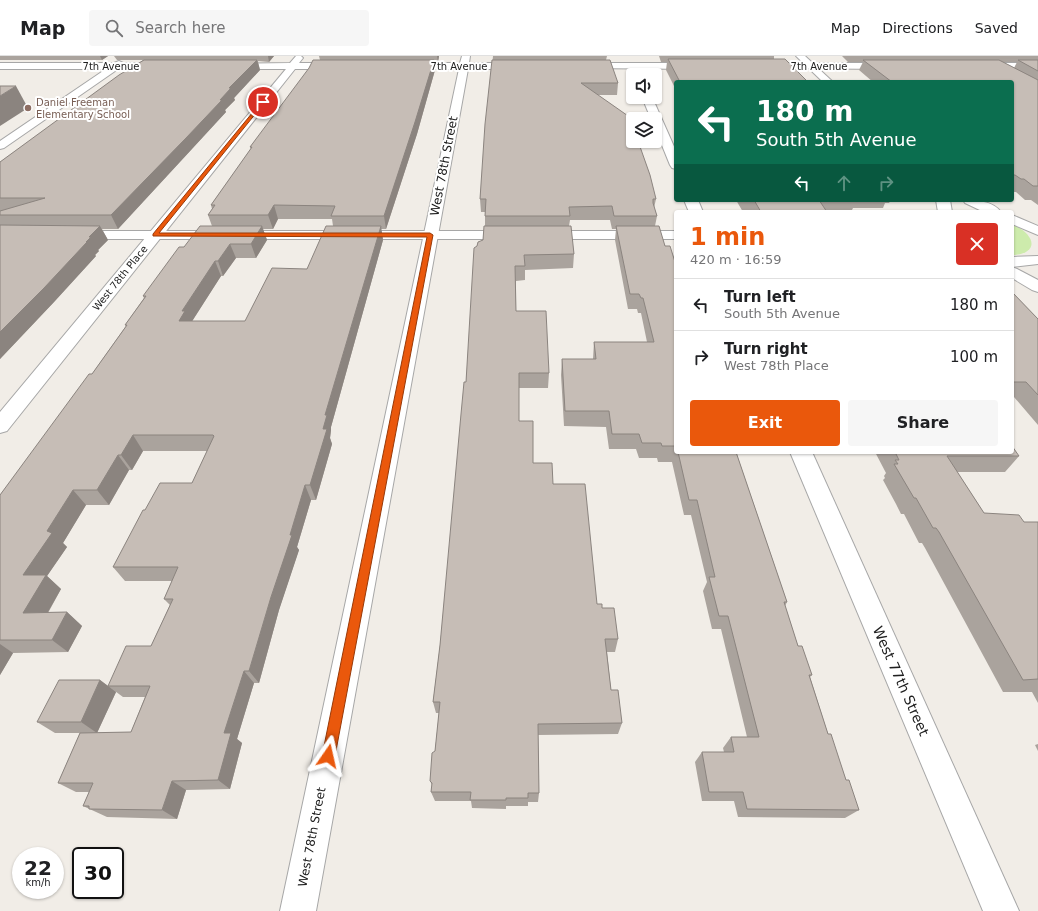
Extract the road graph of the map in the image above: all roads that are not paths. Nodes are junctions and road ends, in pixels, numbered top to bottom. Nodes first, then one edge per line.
1 (131, 56) edge
2 (630, 56) edge
3 (800, 56) edge
4 (978, 56) edge
5 (297, 61) edge
6 (465, 61) edge
7 (0, 66) edge
8 (118, 66) junction
9 (174, 66) edge
10 (222, 66) edge
11 (347, 66) edge
12 (394, 66) edge
13 (533, 66) edge
14 (572, 66) edge
15 (634, 66) junction
16 (703, 66) edge
17 (749, 66) edge
18 (810, 66) junction
19 (902, 66) edge
20 (972, 66) edge
21 (995, 66) junction
22 (1038, 66) edge
23 (1013, 77) edge
24 (826, 80) edge
25 (650, 104) edge
26 (0, 146) edge
27 (674, 160) edge
28 (974, 202) edge
29 (990, 210) edge
30 (1014, 219) edge
31 (1014, 220) edge
32 (1038, 223) edge
33 (1038, 231) edge
34 (62, 234) edge
35 (155, 235) junction
36 (430, 235) junction
37 (674, 235) edge
38 (1038, 260) edge
39 (1014, 262) edge
40 (1014, 273) edge
41 (1038, 287) edge
42 (0, 426) edge
43 (802, 454) edge
44 (298, 911) edge
45 (1001, 911) edge

1 - 8 street
2 - 15 street
3 - 18 street
4 - 21 street
5 - 10 street
5 - 11 street
5 - 35 street, West 78th Place
6 - 12 street, 7th Avenue
6 - 13 street, 7th Avenue
6 - 36 street, West 78th Street
7 - 8 street, 7th Avenue
8 - 9 street, 7th Avenue
8 - 26 street
14 - 15 street
15 - 16 street
17 - 18 street, 7th Avenue
18 - 19 street, 7th Avenue
18 - 24 street
20 - 21 street
21 - 22 street
21 - 23 street
25 - 27 street
28 - 29 street
30 - 32 street
31 - 33 street
34 - 35 street
35 - 36 street
35 - 42 street, West 78th Place
36 - 37 street
36 - 44 street, West 78th Street
38 - 39 street
40 - 41 street
43 - 45 street, West 77th Street

